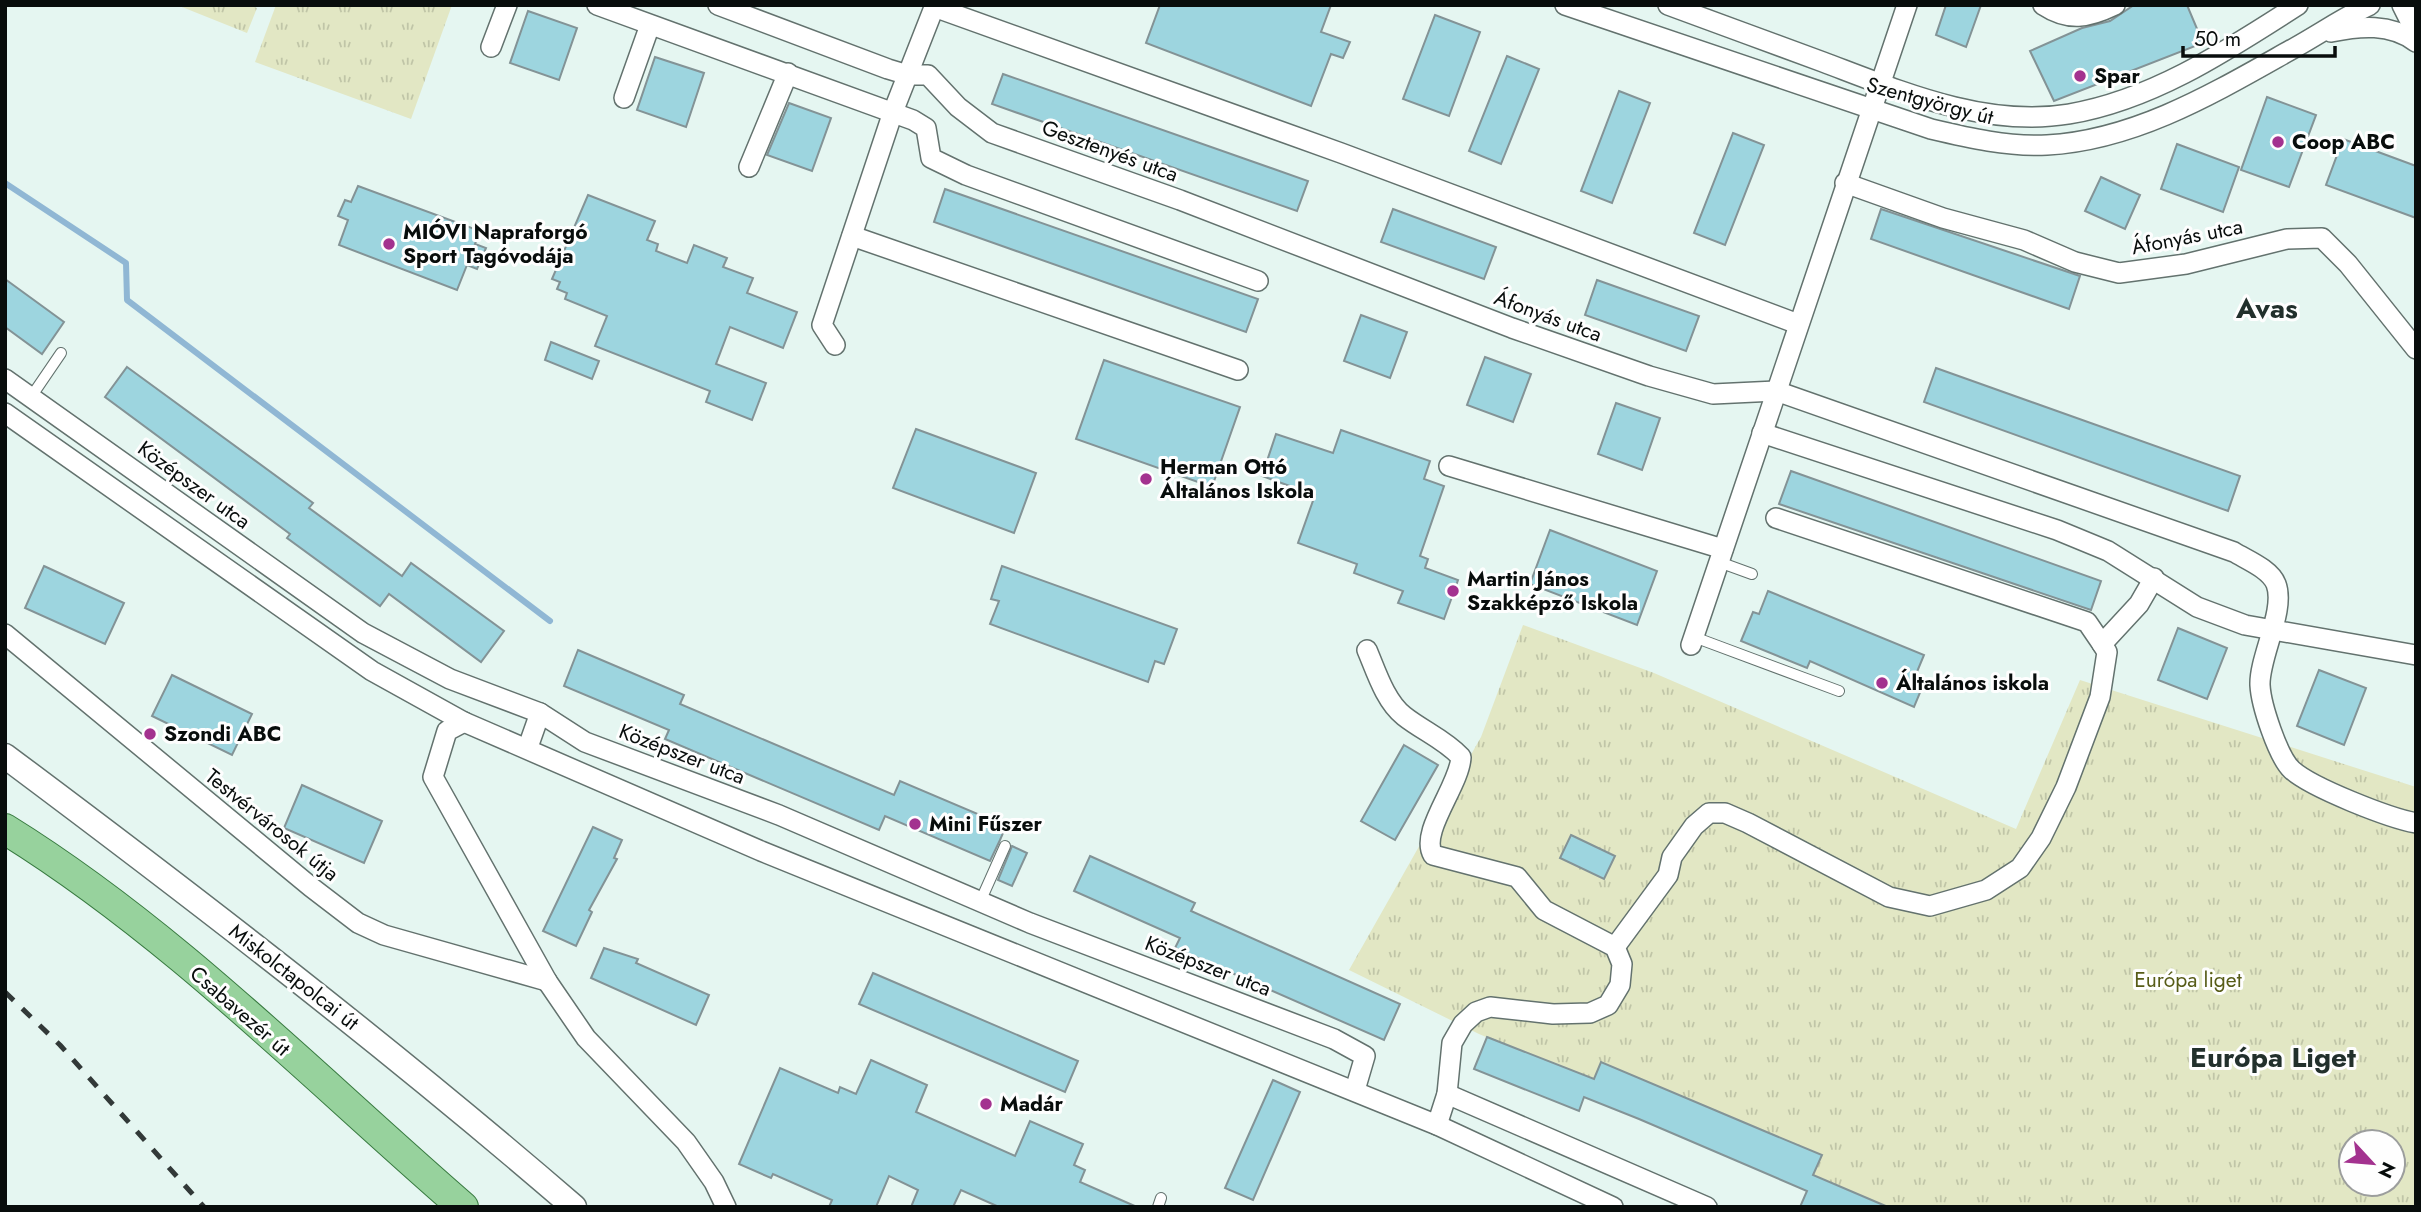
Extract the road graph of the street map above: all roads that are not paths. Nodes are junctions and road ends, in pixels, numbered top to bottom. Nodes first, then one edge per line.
1 (507, 5) edge
2 (597, 5) edge
3 (718, 5) edge
4 (1565, 5) edge
5 (1668, 5) edge
6 (1907, 5) edge
7 (2043, 5) edge
8 (2115, 5) edge
9 (2298, 5) edge
10 (2370, 5) edge
11 (2402, 5) edge
12 (934, 6) edge
13 (650, 24) junction
14 (2416, 33) edge
15 (2316, 35) junction
16 (2416, 42) edge
17 (491, 47) dead end
18 (788, 73) junction
19 (908, 75) junction
20 (1880, 83) junction
21 (624, 98) dead end
22 (1870, 110) junction
23 (893, 112) junction
24 (750, 167) dead end
25 (1845, 183) junction
26 (852, 236) junction
27 (1312, 250) joint
28 (1258, 281) dead end
29 (1798, 324) junction
30 (835, 345) dead end
31 (2416, 349) edge
32 (61, 353) dead end
33 (1238, 370) dead end
34 (19, 388) edge
35 (1776, 391) junction
36 (6, 413) edge
37 (1762, 433) junction
38 (1449, 466) dead end
39 (1776, 518) dead end
40 (1721, 556) junction
41 (1752, 574) dead end
42 (2154, 579) junction
43 (2271, 630) junction
44 (5, 634) edge
45 (1692, 641) joint
46 (2102, 644) junction
47 (1367, 650) dead end
48 (2416, 655) edge
49 (1839, 691) dead end
50 (540, 713) junction
51 (464, 722) junction
52 (528, 747) junction
53 (5, 756) edge
54 (2416, 824) edge
55 (5, 829) edge
56 (1005, 846) dead end
57 (980, 902) junction
58 (1615, 947) junction
59 (547, 981) junction
60 (1355, 1090) junction
61 (1447, 1094) junction
62 (1437, 1125) junction
63 (463, 1207) edge
64 (574, 1207) edge
65 (726, 1207) edge
66 (1613, 1207) edge
67 (1707, 1207) edge

1 - 17 street
2 - 13 street
3 - 19 street, Gesztenyés utca
4 - 22 street, Szentgyörgy út
5 - 20 street, Szentgyörgy út
6 - 20 street
7 - 8 street
9 - 20 street, Szentgyörgy út
10 - 15 street, Szentgyörgy út
11 - 14 street
12 - 19 street
12 - 29 street
13 - 18 street
13 - 21 street
15 - 16 street, Szentgyörgy út
15 - 22 street, Szentgyörgy út
18 - 23 street
18 - 24 street
19 - 23 street
19 - 27 street, Gesztenyés utca
20 - 22 street
22 - 25 street
23 - 26 street
23 - 28 street
25 - 29 street
25 - 31 street, Áfonyás utca
26 - 30 street
26 - 33 street
27 - 35 street, Áfonyás utca
29 - 35 street
32 - 34 lane
34 - 36 street
34 - 50 street, Középszer utca
35 - 37 street
35 - 43 street, Áfonyás utca
36 - 51 street
37 - 40 street
37 - 42 street
38 - 40 street
39 - 46 street
40 - 41 lane
40 - 45 street
42 - 43 street
42 - 46 street
43 - 48 street
43 - 54 street
44 - 59 street, Testvérvárosok útja
45 - 49 lane
46 - 58 street
47 - 58 street
50 - 52 street
50 - 57 street, Középszer utca
51 - 52 street
51 - 59 street
52 - 60 street
53 - 64 street, Miskolctapolcai út
55 - 63 main road, Csabavezér út
56 - 57 lane
57 - 60 street, Középszer utca
58 - 61 street
59 - 65 street
60 - 62 street
61 - 62 street
61 - 67 street
62 - 66 street

